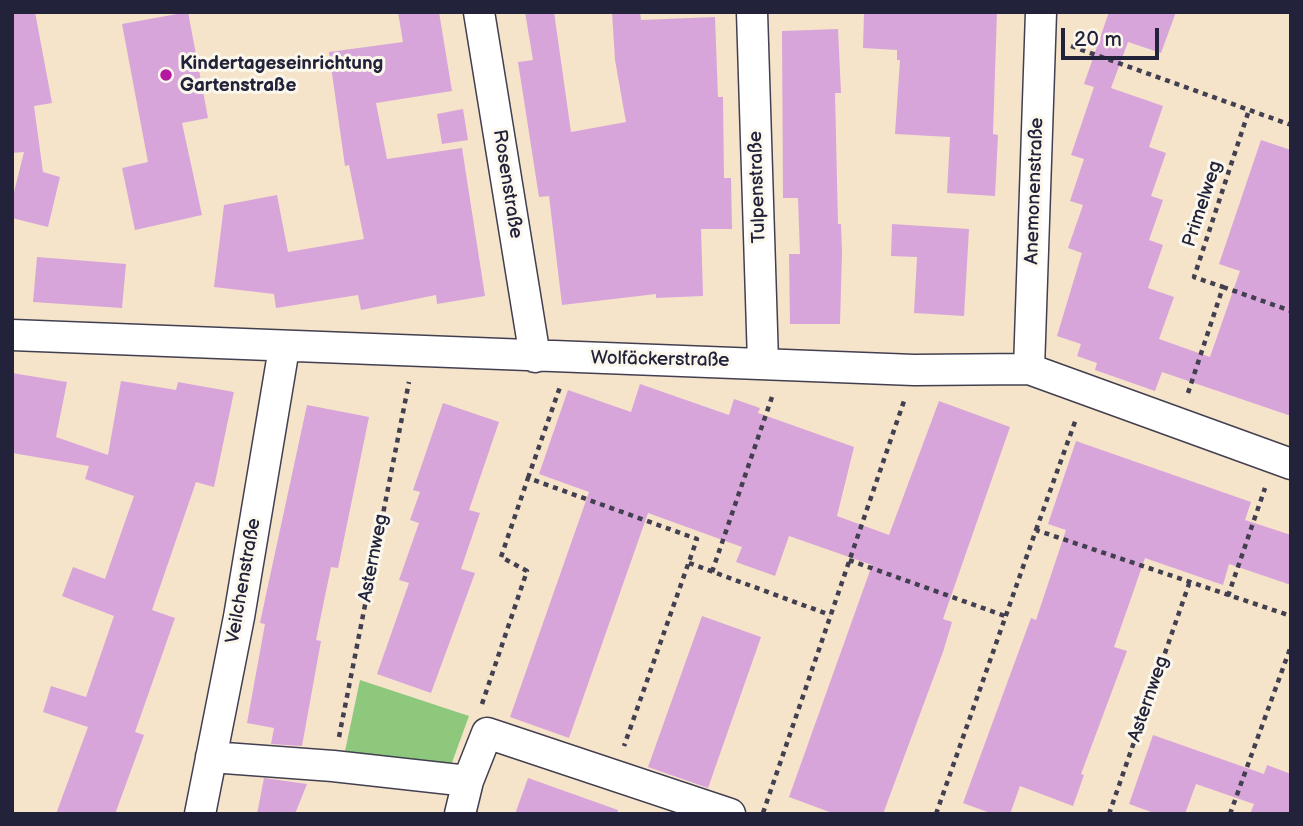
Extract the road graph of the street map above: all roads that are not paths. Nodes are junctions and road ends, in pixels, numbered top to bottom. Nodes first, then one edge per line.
1 (480, 12) edge
2 (752, 12) edge
3 (1041, 24) edge
4 (12, 335) edge
5 (285, 348) junction
6 (535, 357) junction
7 (774, 363) junction
8 (1029, 369) junction
9 (1283, 462) edge
10 (211, 757) junction
11 (468, 781) junction
12 (200, 814) edge
13 (460, 814) edge
14 (730, 814) edge

1 - 6 street, Rosenstraße
2 - 7 street, Tulpenstraße
3 - 8 street, Anemonenstraße
4 - 5 street, Wolfäckerstraße
5 - 6 street, Wolfäckerstraße
5 - 10 street, Veilchenstraße
6 - 7 street, Wolfäckerstraße
7 - 8 street, Wolfäckerstraße
8 - 9 street, Wolfäckerstraße
10 - 11 street
10 - 12 street, Veilchenstraße
11 - 13 street
11 - 14 street

